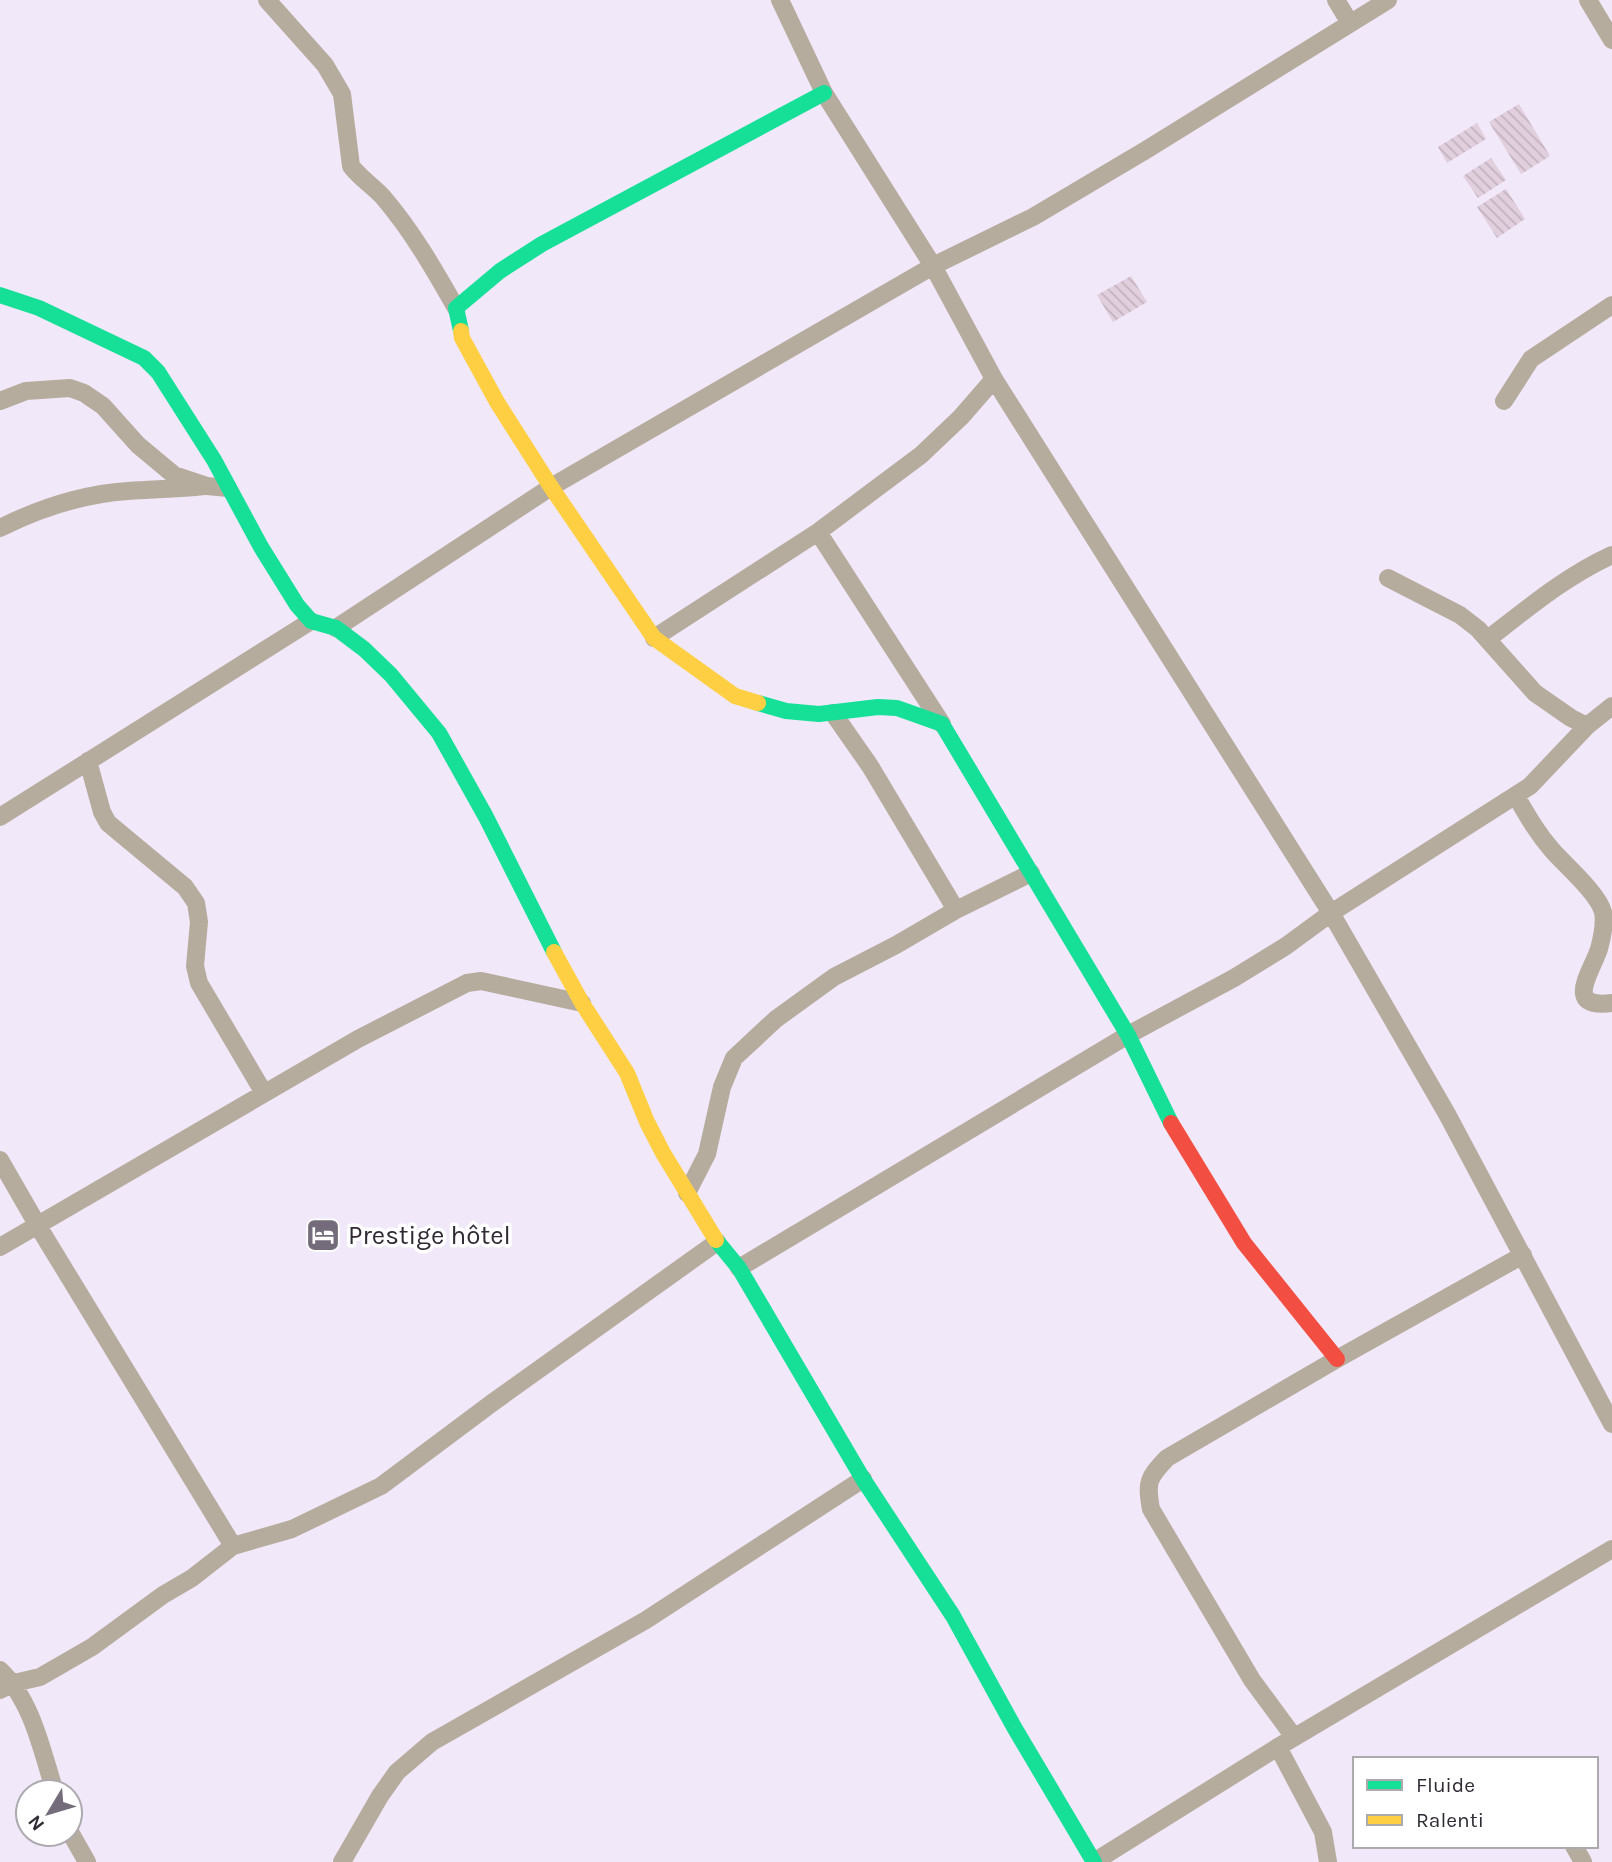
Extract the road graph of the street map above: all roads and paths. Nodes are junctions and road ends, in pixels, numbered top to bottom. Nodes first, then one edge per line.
1 (267, 0) edge
2 (780, 0) edge
3 (1336, 0) edge
4 (1388, 0) edge
5 (1588, 0) edge
6 (1350, 23) junction
7 (1612, 40) edge
8 (824, 93) junction
9 (933, 267) junction
10 (0, 295) edge
11 (1612, 305) edge
12 (456, 308) junction
13 (994, 379) junction
14 (0, 401) edge
15 (1504, 401) dead end
16 (207, 486) junction
17 (551, 487) junction
18 (228, 488) junction
19 (0, 528) edge
20 (818, 532) junction
21 (1612, 555) edge
22 (1388, 578) dead end
23 (311, 621) junction
24 (336, 628) junction
25 (654, 638) junction
26 (1488, 639) junction
27 (1612, 706) edge
28 (833, 713) junction
29 (942, 724) junction
30 (1587, 726) junction
31 (88, 761) junction
32 (1516, 796) junction
33 (0, 817) edge
34 (1031, 873) junction
35 (956, 910) junction
36 (1331, 914) junction
37 (582, 1003) junction
38 (1612, 1003) edge
39 (1128, 1035) junction
40 (264, 1093) junction
41 (0, 1160) edge
42 (687, 1193) junction
43 (38, 1226) junction
44 (717, 1242) junction
45 (0, 1247) edge
46 (1523, 1255) junction
47 (739, 1268) junction
48 (1337, 1359) junction
49 (1612, 1424) edge
50 (863, 1479) junction
51 (233, 1546) junction
52 (1612, 1549) edge
53 (0, 1670) edge
54 (7, 1687) edge
55 (1286, 1742) junction
56 (51, 1778) edge
57 (342, 1862) edge
58 (1094, 1862) edge
59 (1328, 1862) edge

1 - 12 street
2 - 8 street
3 - 6 street
4 - 6 street
5 - 7 street
6 - 9 street
8 - 9 street
8 - 12 street
9 - 13 street
9 - 17 street
10 - 18 street
11 - 15 street
12 - 17 street
13 - 20 street
13 - 36 street
14 - 16 street
16 - 18 street
16 - 19 street
17 - 24 street
17 - 25 street
18 - 23 street
20 - 25 street
20 - 29 street
21 - 26 street
22 - 26 street
23 - 24 street
23 - 31 street
24 - 37 street
25 - 28 street
26 - 30 street
27 - 30 street
28 - 29 street
28 - 35 street
29 - 34 street
30 - 32 street
31 - 33 street
31 - 40 street
32 - 36 street
32 - 38 street
34 - 35 street
34 - 39 street
35 - 42 street
36 - 39 street
36 - 46 street
37 - 40 street
37 - 42 street
39 - 47 street
39 - 48 street
40 - 43 street
41 - 43 street
42 - 44 street
43 - 45 street
43 - 51 street
44 - 47 street
44 - 51 street
46 - 48 street
46 - 49 street
47 - 50 street
48 - 55 street
50 - 57 street
50 - 58 street
51 - 54 street
52 - 55 street
53 - 54 street
54 - 56 street
55 - 58 street
55 - 59 street

